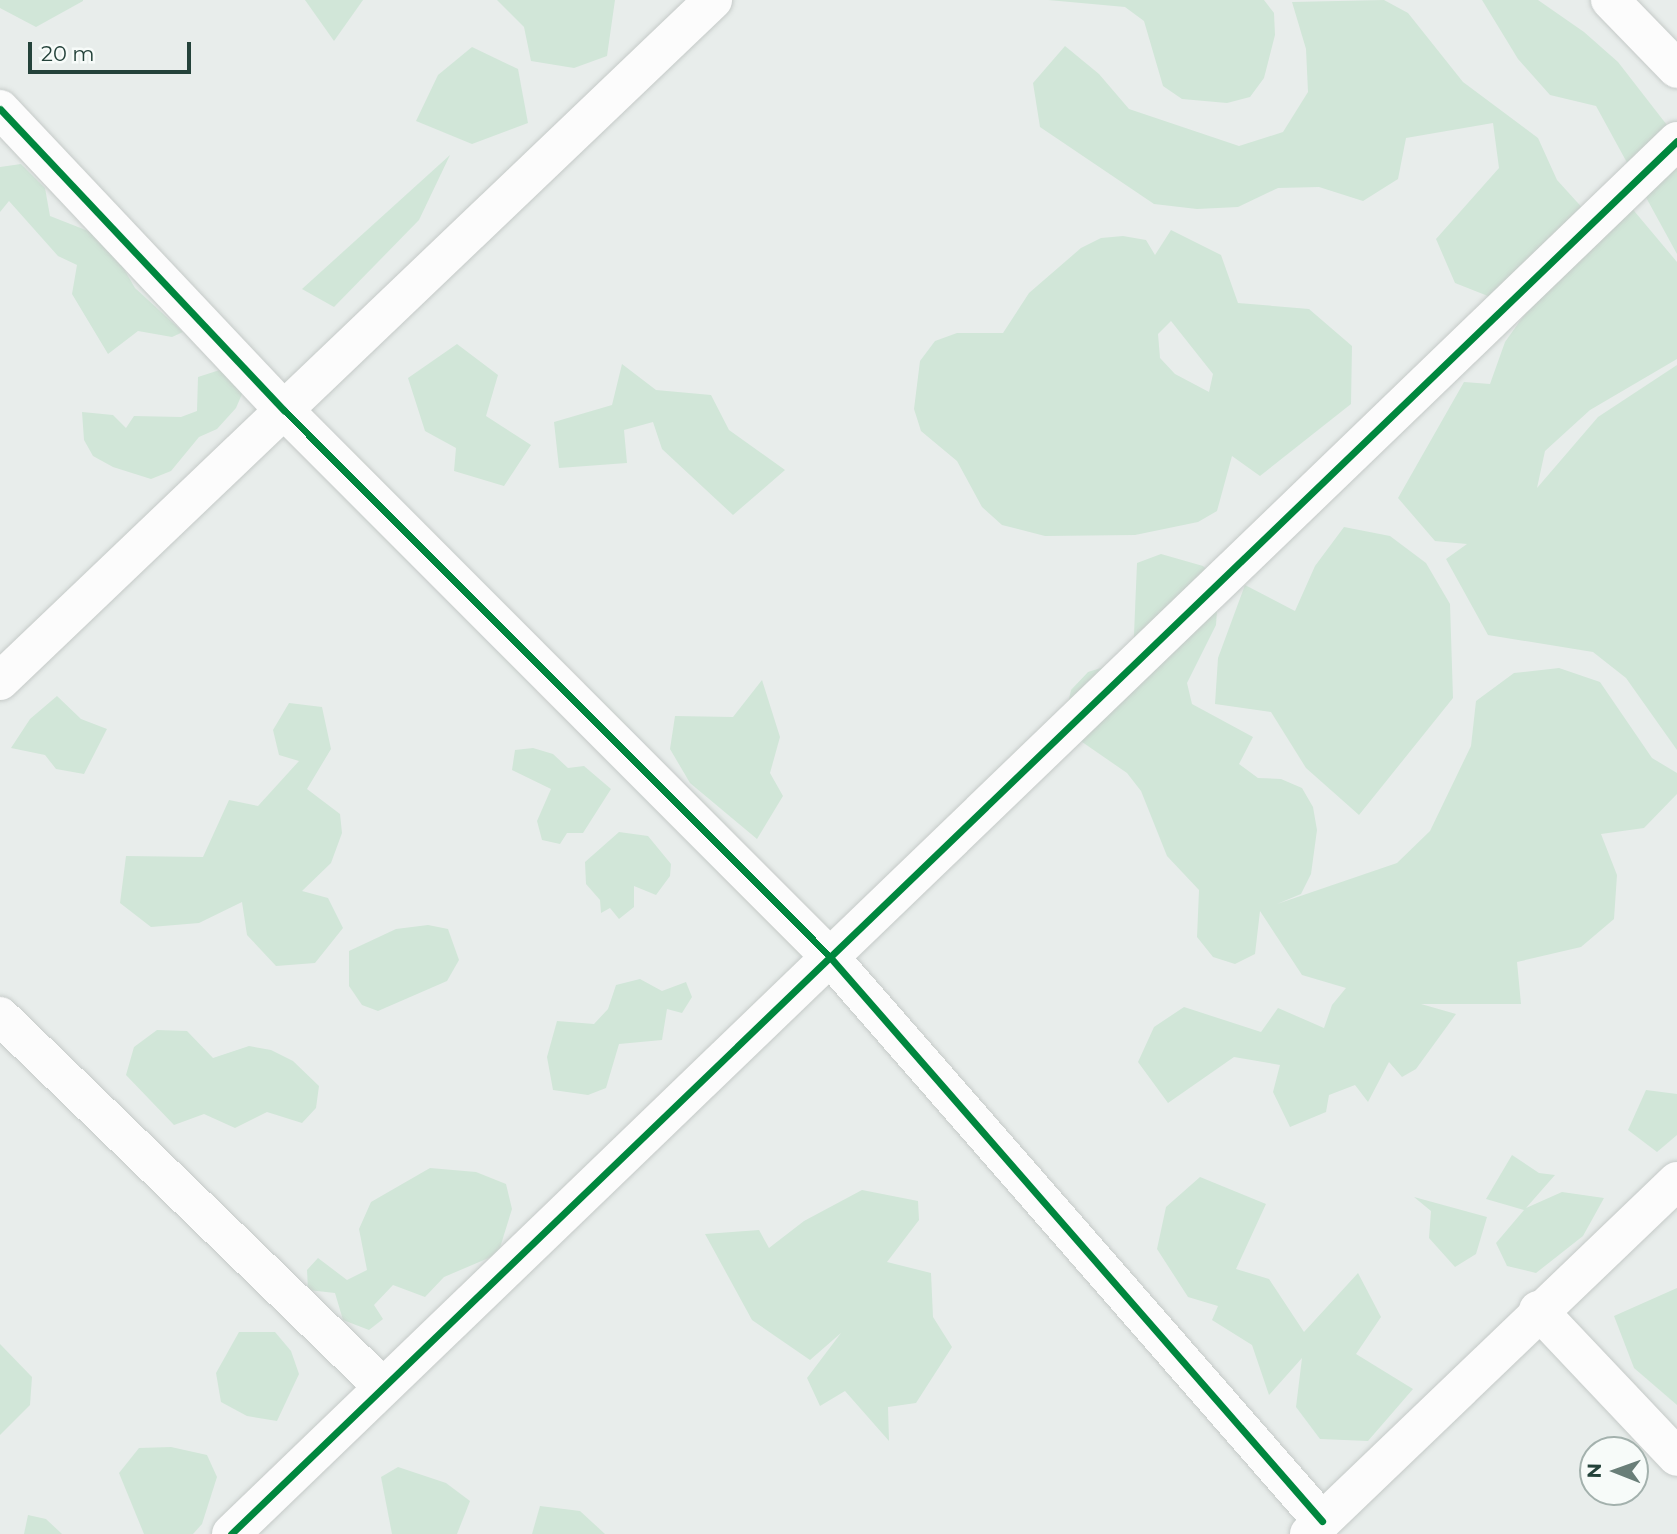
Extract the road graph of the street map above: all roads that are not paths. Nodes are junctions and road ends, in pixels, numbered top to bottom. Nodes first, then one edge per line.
1 (713, 0) edge
2 (1610, 0) edge
3 (1677, 69) edge
4 (0, 109) edge
5 (1677, 141) edge
6 (284, 410) junction
7 (0, 681) edge
8 (829, 956) junction
9 (0, 1016) edge
10 (1677, 1181) edge
11 (1538, 1310) junction
12 (383, 1387) junction
13 (1677, 1457) edge
14 (1315, 1528) edge
15 (231, 1534) edge

1 - 6 street
2 - 3 street
4 - 6 street
5 - 8 street
6 - 7 street
6 - 8 street
8 - 12 street
8 - 14 street
9 - 12 street
10 - 11 street
11 - 13 street
11 - 14 street
12 - 15 street

